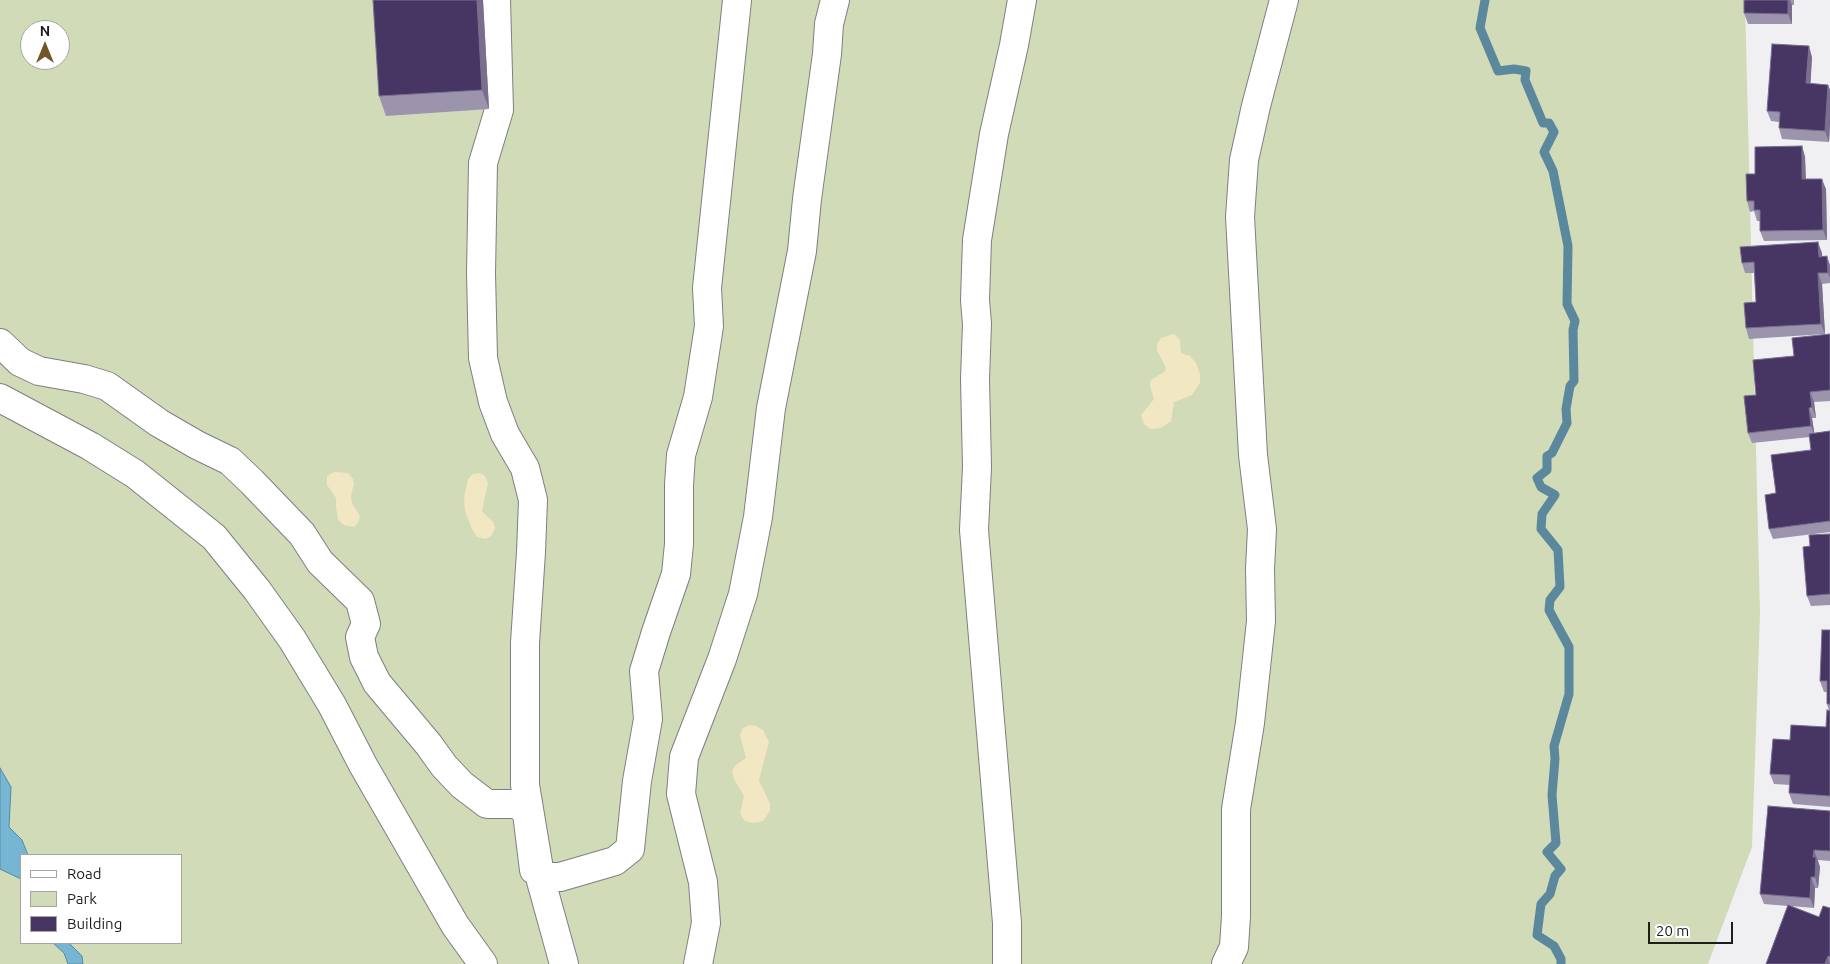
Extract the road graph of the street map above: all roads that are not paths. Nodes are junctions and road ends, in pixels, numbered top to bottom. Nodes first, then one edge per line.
1 (496, 0) edge
2 (737, 0) edge
3 (835, 0) edge
4 (1022, 0) edge
5 (1284, 0) edge
6 (0, 343) edge
7 (0, 398) edge
8 (540, 874) junction
9 (483, 964) edge
10 (564, 964) edge
11 (698, 964) edge
12 (1007, 964) edge
13 (1226, 964) edge

1 - 8 lane
2 - 8 lane
3 - 11 lane
4 - 12 lane
5 - 13 lane
6 - 8 lane
7 - 9 lane
8 - 10 lane

